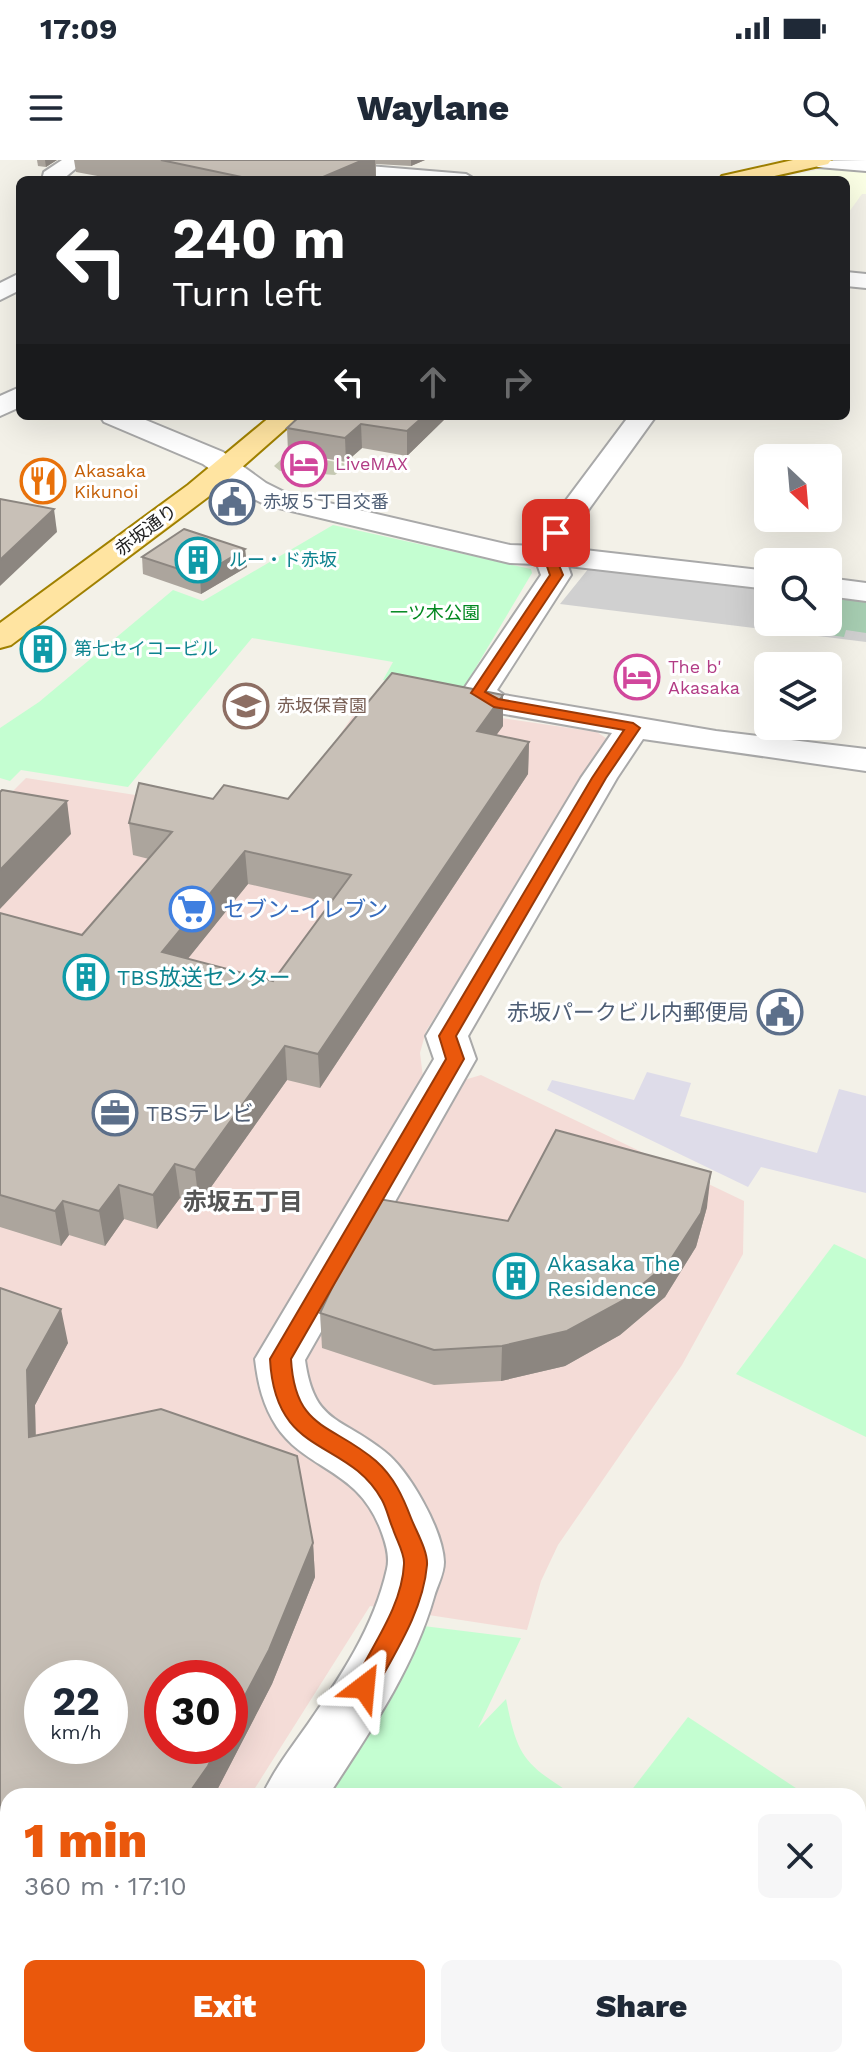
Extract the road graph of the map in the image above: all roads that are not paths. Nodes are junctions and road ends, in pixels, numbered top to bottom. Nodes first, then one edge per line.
1 (76, 160) edge
2 (267, 160) edge
3 (819, 160) edge
4 (866, 165) edge
5 (51, 176) edge
6 (415, 176) edge
7 (747, 176) edge
8 (123, 420) edge
9 (282, 420) edge
10 (640, 420) edge
11 (227, 468) junction
12 (550, 558) junction
13 (754, 578) edge
14 (842, 589) edge
15 (866, 592) edge
16 (0, 638) edge
17 (633, 728) junction
18 (866, 760) edge
19 (298, 1788) edge

1 - 5 street
2 - 6 street
3 - 4 street
3 - 7 main road
8 - 11 street
9 - 11 main road, 赤坂通り
10 - 12 street
11 - 12 street
11 - 16 main road, 赤坂通り
12 - 13 street
12 - 17 street
14 - 15 street
17 - 18 street
17 - 19 street

